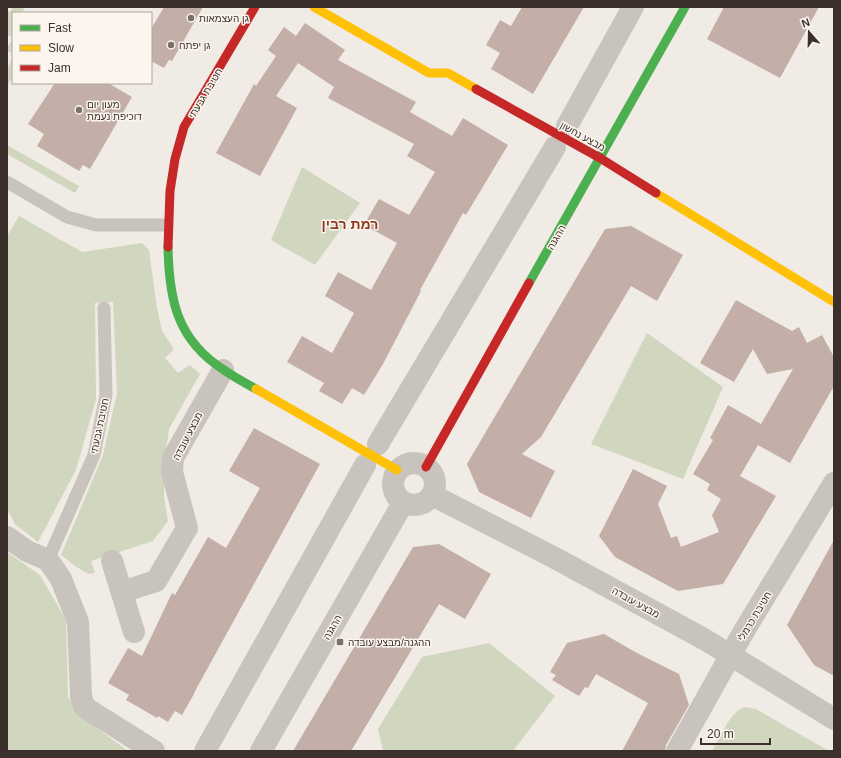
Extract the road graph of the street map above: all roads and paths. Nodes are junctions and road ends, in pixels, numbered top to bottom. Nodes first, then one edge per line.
1 (255, 7) edge
2 (314, 7) edge
3 (633, 7) edge
4 (685, 7) edge
5 (567, 126) dead end
6 (555, 147) dead end
7 (600, 158) junction
8 (7, 182) edge
9 (167, 225) junction
10 (834, 302) edge
11 (104, 308) dead end
12 (223, 370) junction
13 (378, 444) dead end
14 (365, 465) dead end
15 (426, 467) junction
16 (398, 470) junction
17 (834, 483) edge
18 (432, 495) junction
19 (403, 503) junction
20 (7, 537) edge
21 (48, 560) junction
22 (112, 561) dead end
23 (122, 592) junction
24 (134, 632) dead end
25 (730, 655) junction
26 (834, 719) edge
27 (154, 751) edge
28 (205, 751) edge
29 (261, 751) edge
30 (677, 751) edge

1 - 9 street, חטיבת גבעתי
2 - 7 street, מבצע נחשון
3 - 5 street
4 - 7 street, ההגנה
6 - 13 street
7 - 10 street, מבצע נחשון
7 - 15 street, ההגנה
8 - 9 lane
9 - 12 street
11 - 21 lane, חטיבת גבעתי
12 - 16 street
12 - 23 street, מבצע עובדה
14 - 28 street
15 - 16 street
15 - 18 street
16 - 19 street
17 - 25 street, חטיבת כרמלי
18 - 19 street
18 - 25 street, מבצע עובדה
19 - 29 street, ההגנה
20 - 21 street
21 - 27 street
22 - 23 street
23 - 24 street
25 - 26 street, מבצע עובדה
25 - 30 street, חטיבת כרמלי

